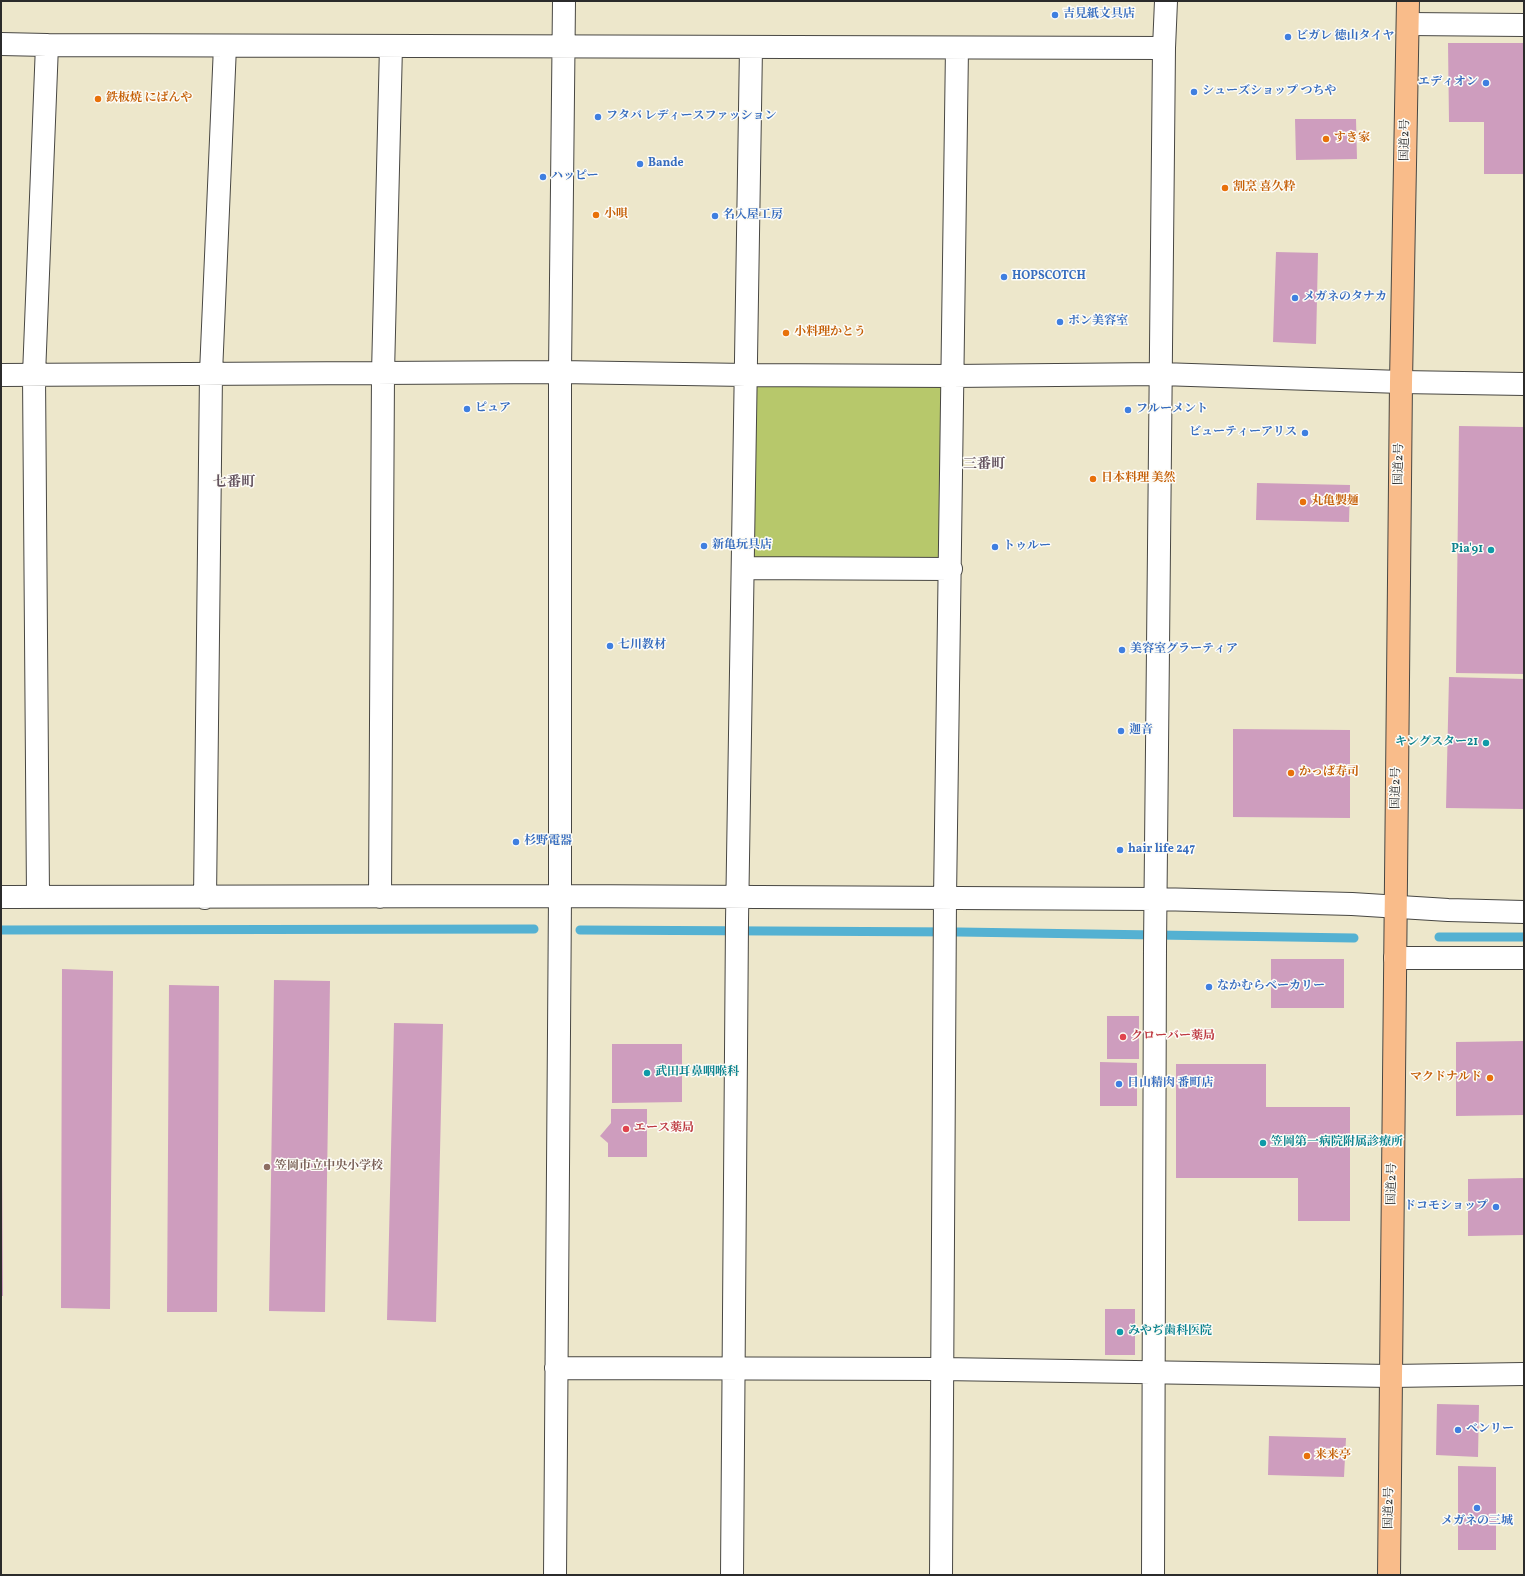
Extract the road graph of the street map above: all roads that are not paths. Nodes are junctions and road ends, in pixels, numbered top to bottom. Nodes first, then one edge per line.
1 (564, 1) edge
2 (1166, 1) edge
3 (1408, 1) edge
4 (1408, 24) junction
5 (1524, 25) edge
6 (1, 44) edge
7 (47, 45) junction
8 (225, 46) junction
9 (391, 46) junction
10 (564, 47) junction
11 (751, 47) junction
12 (957, 48) junction
13 (1164, 48) junction
14 (560, 372) junction
15 (211, 373) junction
16 (383, 373) junction
17 (1161, 374) junction
18 (1, 375) edge
19 (34, 375) junction
20 (746, 375) junction
21 (952, 376) junction
22 (1401, 382) junction
23 (1524, 384) edge
24 (743, 568) junction
25 (951, 570) junction
26 (560, 896) junction
27 (738, 896) junction
28 (1, 897) edge
29 (38, 897) junction
30 (380, 897) junction
31 (205, 898) junction
32 (946, 898) junction
33 (1156, 899) junction
34 (1396, 906) junction
35 (1524, 912) edge
36 (1395, 958) junction
37 (1524, 958) edge
38 (556, 1368) junction
39 (732, 1368) junction
40 (942, 1368) junction
41 (1153, 1372) junction
42 (1524, 1374) edge
43 (1391, 1376) junction
44 (555, 1575) edge
45 (732, 1575) edge
46 (941, 1575) edge
47 (1152, 1575) edge
48 (1389, 1575) edge

1 - 10 street
2 - 13 street
3 - 4 highway, 国道2号
4 - 5 street
4 - 22 highway, 国道2号
6 - 7 street
7 - 8 street
7 - 19 street
8 - 9 street
8 - 15 street
9 - 10 street
9 - 16 street
10 - 11 street
10 - 14 street
11 - 12 street
11 - 20 street
12 - 13 street
12 - 21 street
13 - 17 street
14 - 16 street
14 - 20 street
14 - 26 street
15 - 16 street
15 - 19 street
15 - 31 street
16 - 30 street
17 - 21 street
17 - 22 street
17 - 33 street
18 - 19 street
19 - 29 street
20 - 21 street
20 - 24 street
21 - 25 street
22 - 23 street
22 - 34 highway, 国道2号
24 - 25 street
24 - 27 street
25 - 32 street
26 - 27 street
26 - 30 street
26 - 38 street
27 - 32 street
27 - 39 street
28 - 29 street
29 - 31 street
30 - 31 street
32 - 33 street
32 - 40 street
33 - 34 street
33 - 41 street
34 - 35 street
34 - 36 highway, 国道2号
36 - 37 street
36 - 43 highway, 国道2号
38 - 39 street
38 - 44 street
39 - 40 street
39 - 45 street
40 - 41 street
40 - 46 street
41 - 43 street
41 - 47 street
42 - 43 street
43 - 48 highway, 国道2号

